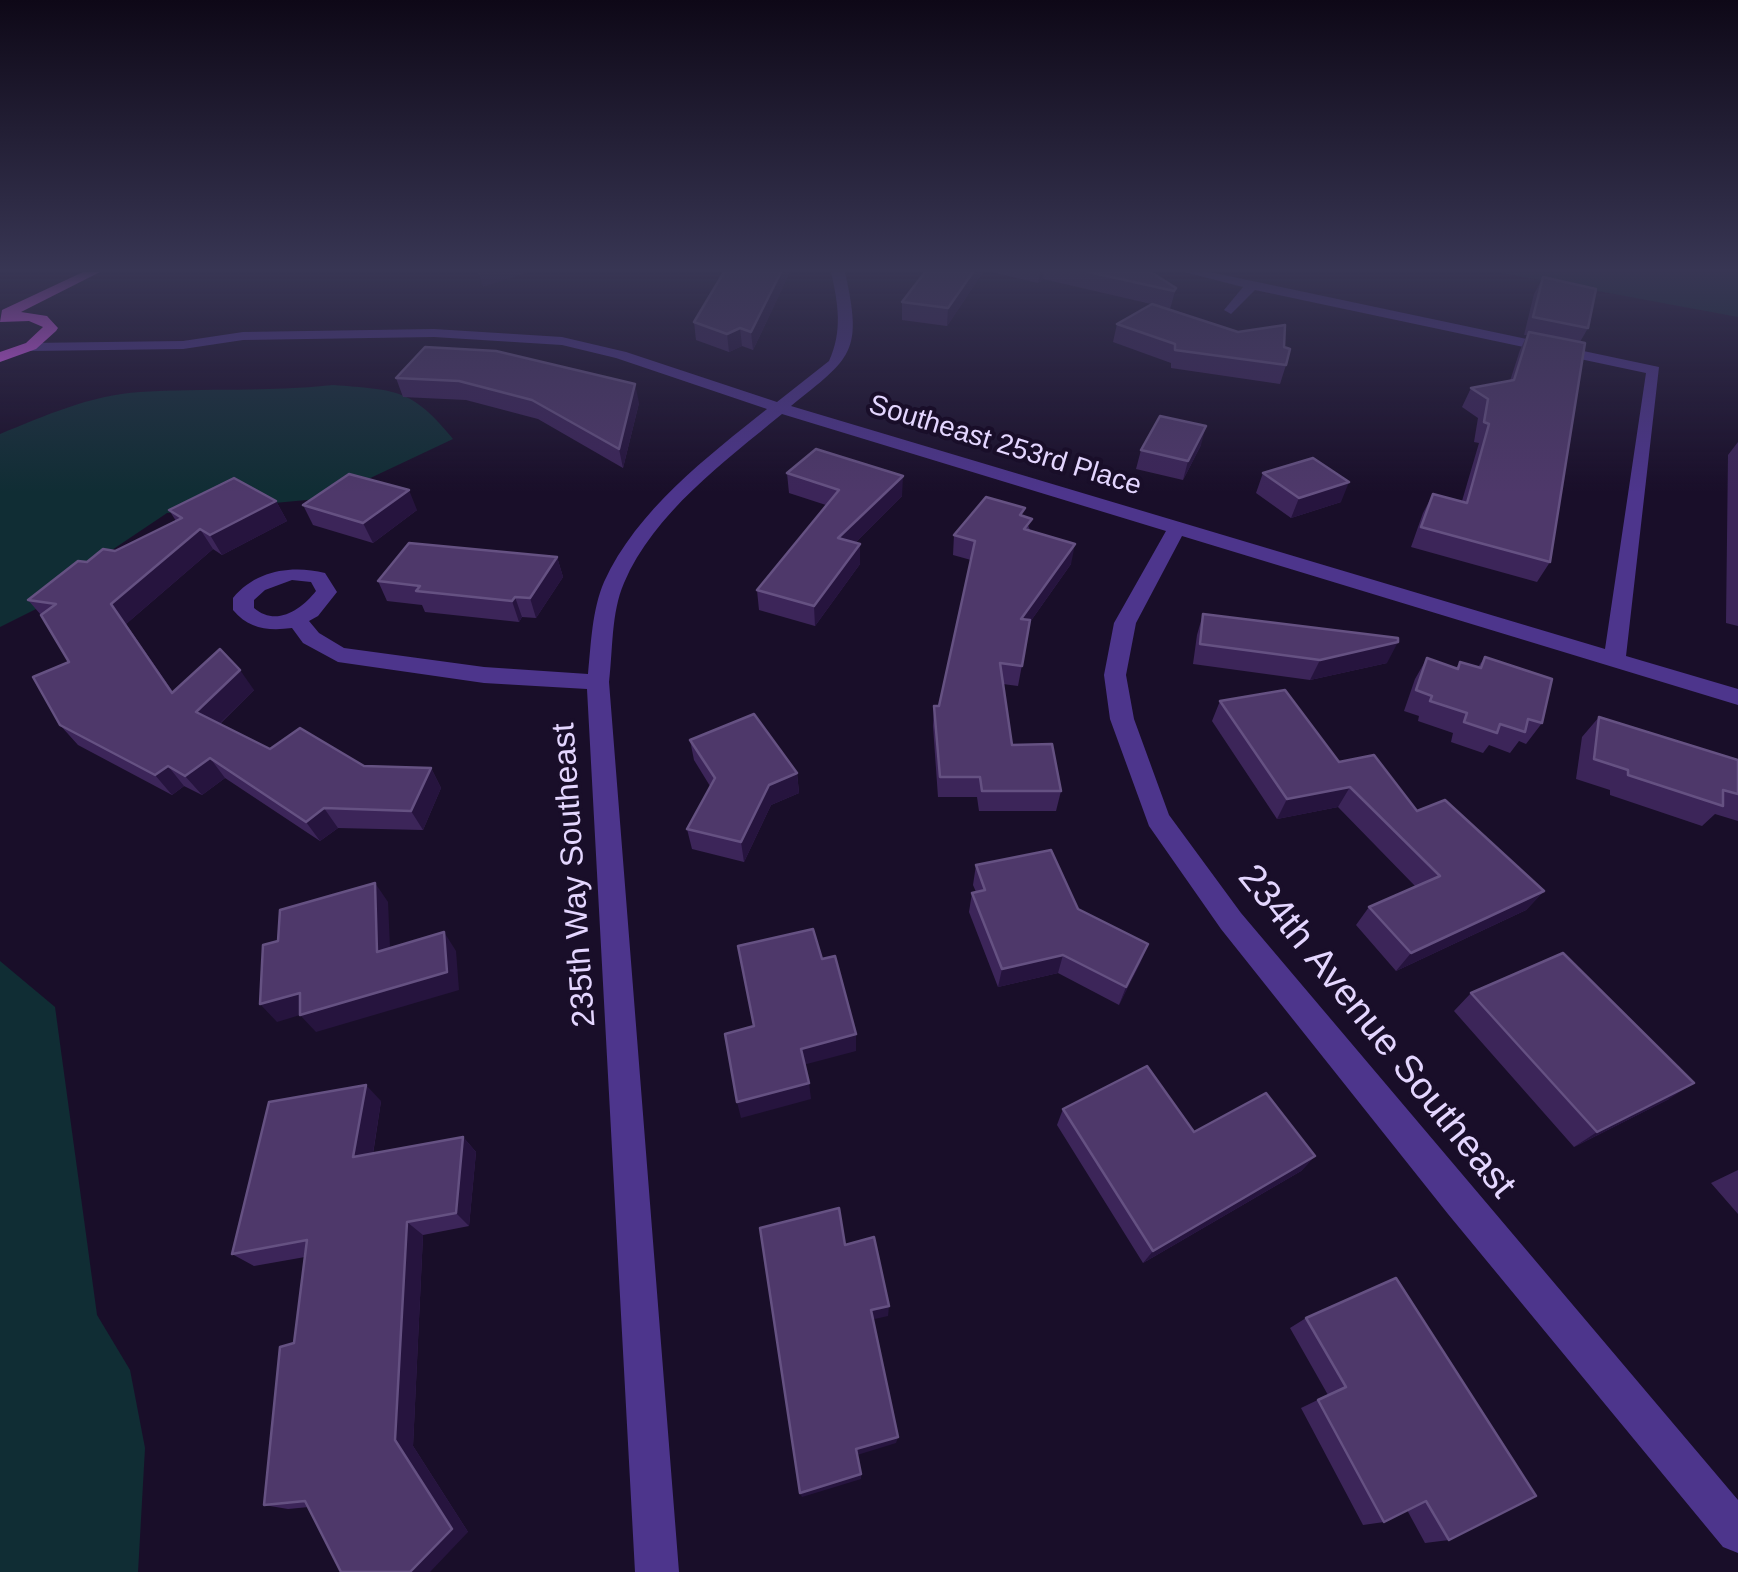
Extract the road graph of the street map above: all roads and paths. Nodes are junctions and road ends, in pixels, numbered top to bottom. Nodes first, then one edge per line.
1 (155, 345) edge
2 (581, 345) edge
3 (845, 345) edge
4 (1537, 345) edge
5 (29, 347) joint
6 (0, 357) edge
7 (780, 408) junction
8 (1178, 526) junction
9 (296, 618) dead end
10 (1615, 659) junction
11 (598, 682) junction
12 (1738, 697) edge
13 (1738, 1532) edge
14 (657, 1572) edge

1 - 5 street, Southeast 253rd Place
2 - 7 street, Southeast 253rd Place
3 - 7 street, 235th Way Southeast
4 - 10 street
5 - 6 main road
7 - 8 street, Southeast 253rd Place
7 - 11 street, 235th Way Southeast
8 - 10 street, Southeast 253rd Place
8 - 13 street, 234th Avenue Southeast
9 - 11 street
10 - 12 street, Southeast 253rd Place
11 - 14 street, 235th Way Southeast

